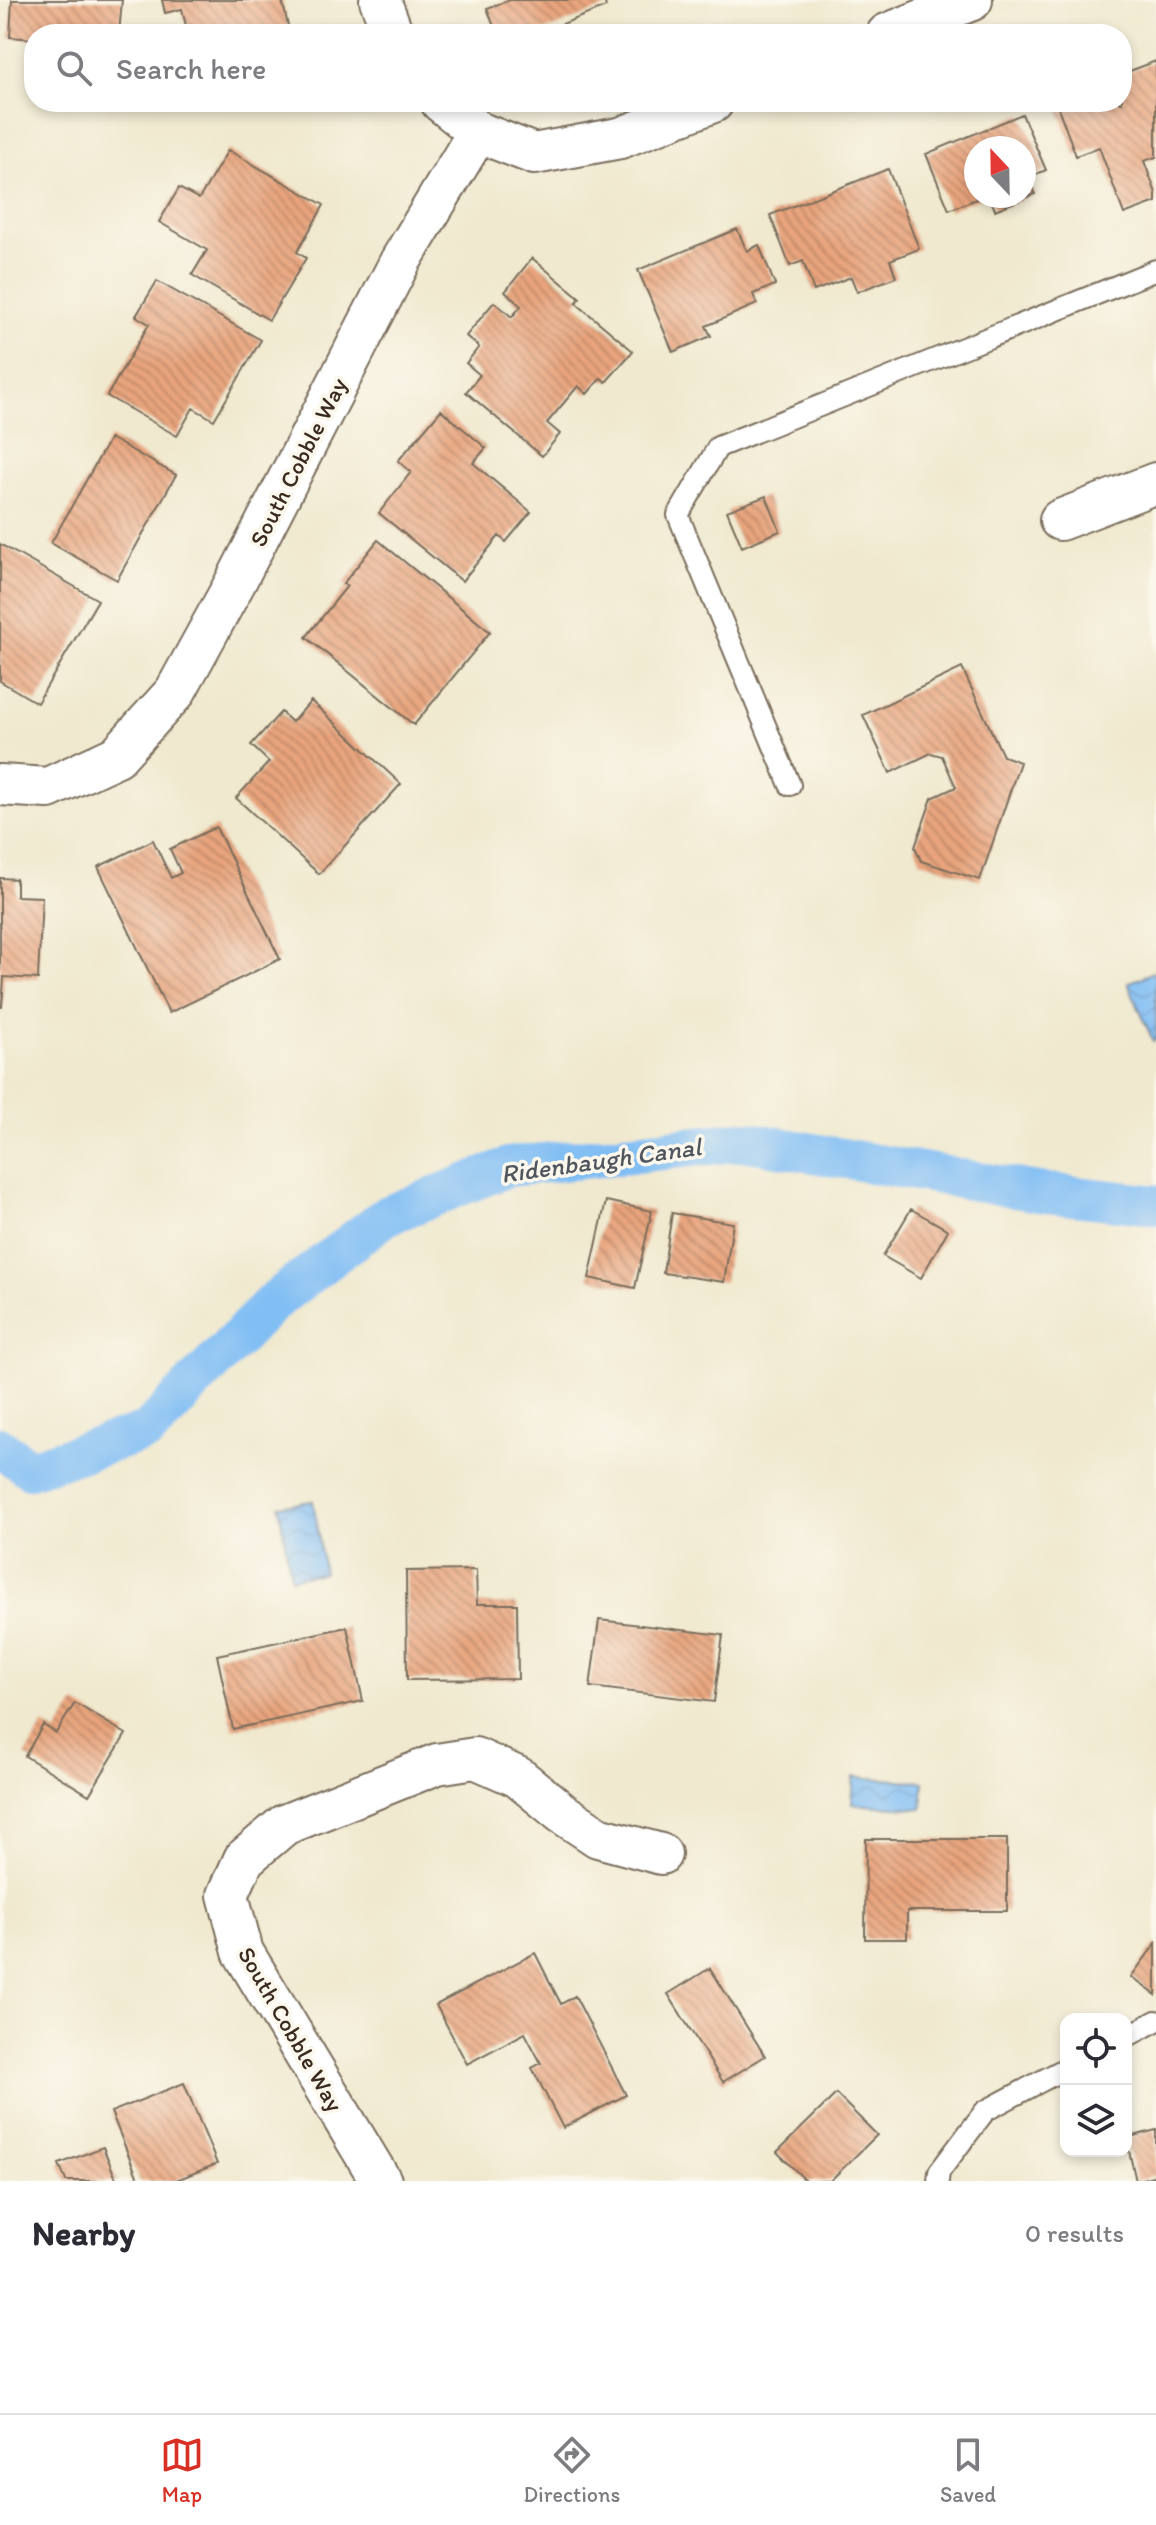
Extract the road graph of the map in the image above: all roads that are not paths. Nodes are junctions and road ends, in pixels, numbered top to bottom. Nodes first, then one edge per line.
1 (380, 0) edge
2 (972, 0) edge
3 (389, 24) edge
4 (912, 24) edge
5 (453, 112) edge
6 (687, 112) edge
7 (478, 132) junction
8 (1156, 270) edge
9 (1156, 483) edge
10 (1060, 520) dead end
11 (0, 785) edge
12 (790, 785) dead end
13 (661, 1854) dead end
14 (1156, 2021) edge
15 (1132, 2034) edge
16 (1060, 2071) edge
17 (381, 2181) edge
18 (938, 2181) edge

1 - 3 street
2 - 4 street
5 - 7 street
6 - 7 street
7 - 11 street, South Cobble Way
8 - 12 lane
9 - 10 street
13 - 17 street, South Cobble Way
14 - 15 lane
16 - 18 lane

